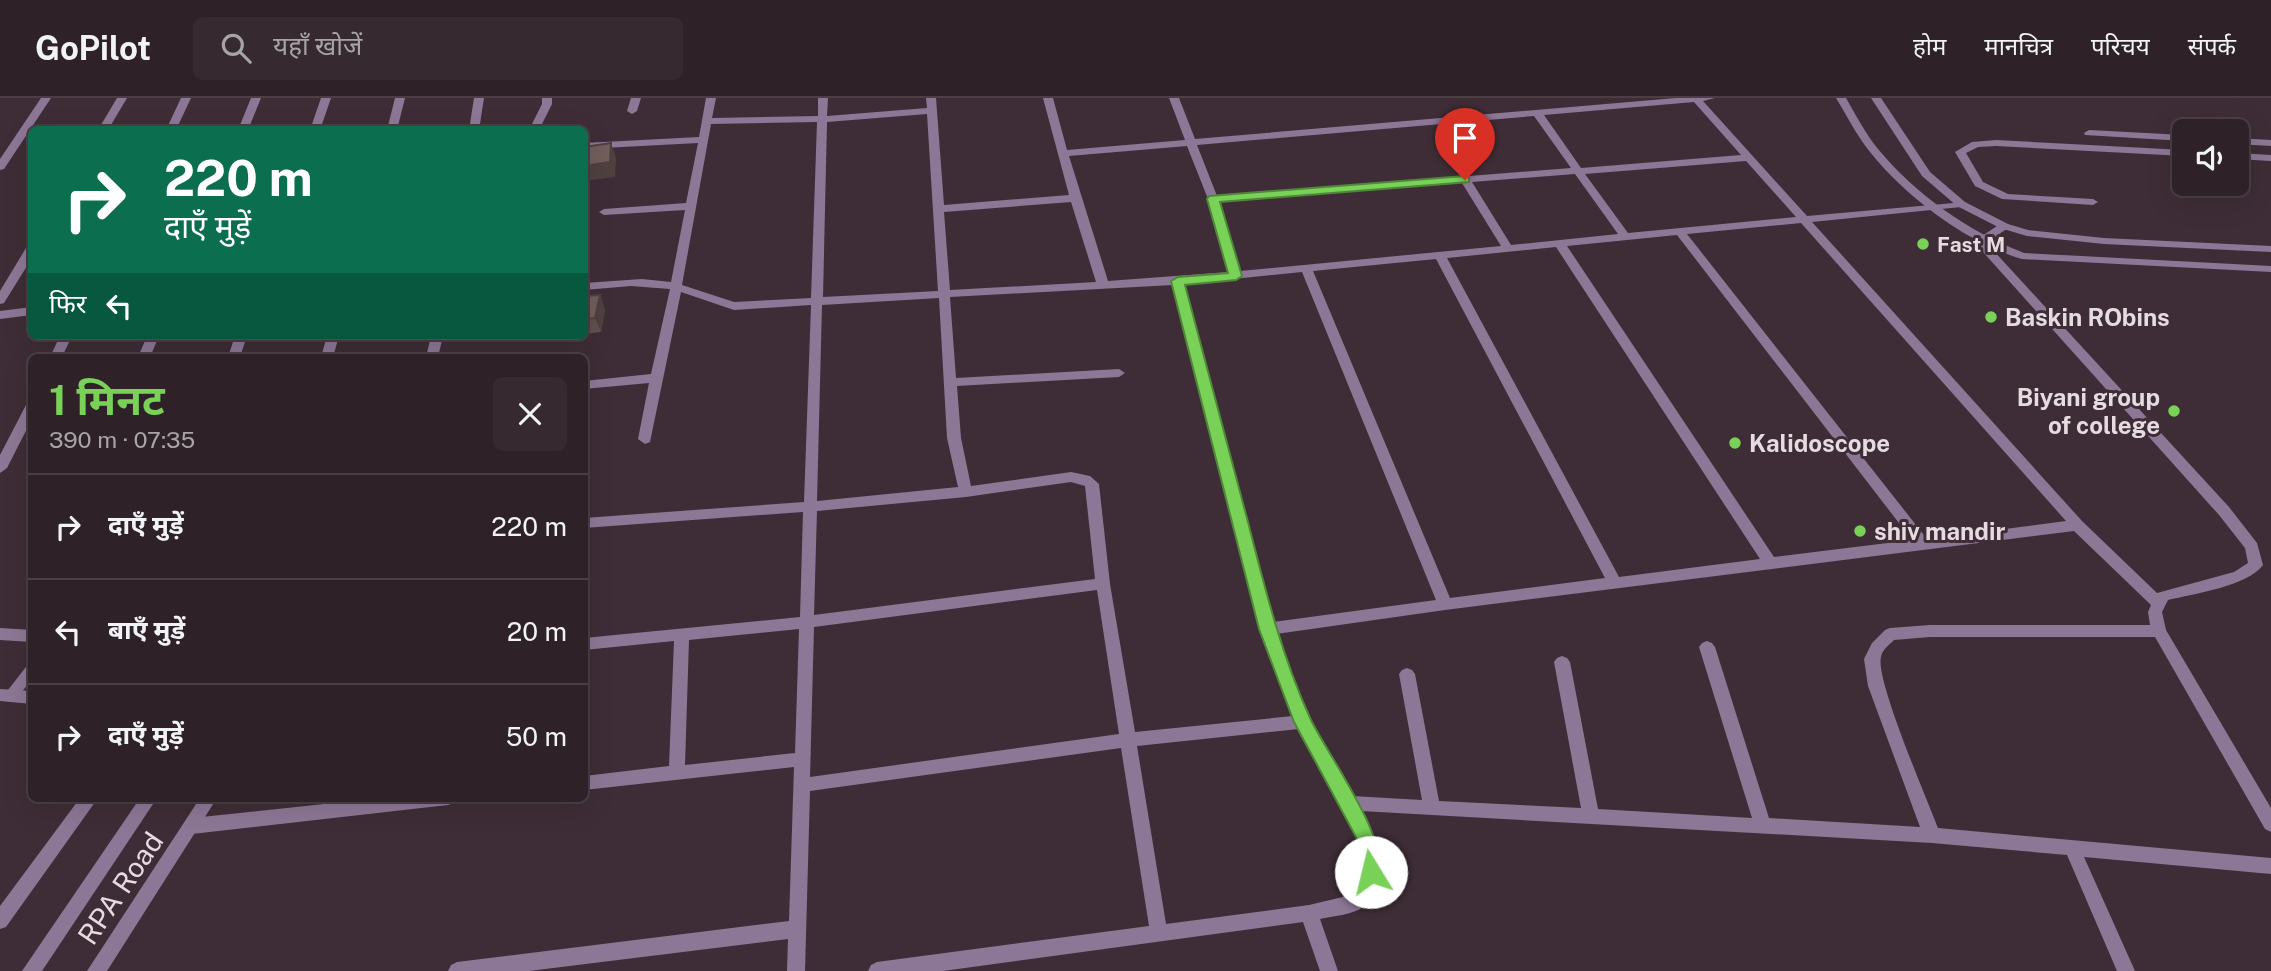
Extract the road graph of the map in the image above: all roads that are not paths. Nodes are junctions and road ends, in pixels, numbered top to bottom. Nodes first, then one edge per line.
1 (46, 98) edge
2 (122, 98) edge
3 (186, 98) edge
4 (257, 98) edge
5 (326, 98) edge
6 (401, 98) edge
7 (480, 98) edge
8 (547, 98) edge
9 (636, 98) edge
10 (711, 98) edge
11 (823, 98) edge
12 (931, 98) edge
13 (1048, 98) edge
14 (1174, 98) edge
15 (1710, 98) edge
16 (1841, 98) edge
17 (1877, 98) edge
18 (1696, 99) edge
19 (632, 111) dead end
20 (932, 111) junction
21 (1538, 114) junction
22 (822, 119) junction
23 (707, 121) junction
24 (105, 126) edge
25 (172, 126) edge
26 (245, 126) edge
27 (316, 126) edge
28 (393, 126) edge
29 (475, 126) edge
30 (536, 126) edge
31 (2089, 133) dead end
32 (2172, 137) edge
33 (704, 140) junction
34 (1193, 141) junction
35 (2249, 142) edge
36 (2271, 143) edge
37 (588, 146) edge
38 (2172, 152) edge
39 (1064, 153) junction
40 (2249, 157) edge
41 (1748, 158) junction
42 (2271, 158) edge
43 (0, 167) edge
44 (1579, 171) junction
45 (1465, 180) junction
46 (1075, 198) junction
47 (1213, 199) junction
48 (2092, 202) dead end
49 (1961, 204) junction
50 (691, 206) junction
51 (1934, 207) junction
52 (939, 209) junction
53 (604, 212) dead end
54 (1803, 220) junction
55 (2004, 226) junction
56 (1680, 232) junction
57 (1625, 237) junction
58 (1983, 240) junction
59 (1560, 244) junction
60 (1508, 249) junction
61 (2271, 249) edge
62 (28, 254) edge
63 (1440, 256) junction
64 (1306, 269) junction
65 (2271, 269) edge
66 (1236, 276) junction
67 (1178, 281) junction
68 (1103, 285) junction
69 (677, 287) junction
70 (588, 288) edge
71 (945, 294) junction
72 (0, 300) edge
73 (818, 301) junction
74 (28, 312) edge
75 (0, 315) edge
76 (1119, 373) dead end
77 (656, 379) junction
78 (951, 382) junction
79 (588, 385) edge
80 (28, 413) edge
81 (645, 439) dead end
82 (0, 468) edge
83 (966, 492) junction
84 (812, 506) junction
85 (588, 523) edge
86 (2077, 525) junction
87 (1923, 544) junction
88 (1770, 564) junction
89 (1615, 583) junction
90 (1103, 584) junction
91 (2159, 603) junction
92 (1445, 604) junction
93 (807, 622) junction
94 (1267, 629) junction
95 (2159, 631) junction
96 (0, 634) edge
97 (681, 635) junction
98 (28, 636) edge
99 (588, 644) edge
100 (1707, 647) dead end
101 (1562, 662) dead end
102 (28, 672) edge
103 (1407, 674) dead end
104 (6, 696) edge
105 (28, 698) edge
106 (0, 709) edge
107 (1303, 722) junction
108 (1128, 740) junction
109 (802, 759) junction
110 (677, 773) junction
111 (588, 783) edge
112 (801, 785) junction
113 (87, 802) edge
114 (146, 802) edge
115 (207, 802) edge
116 (411, 802) edge
117 (1346, 803) junction
118 (1432, 808) junction
119 (1591, 816) junction
120 (2271, 824) edge
121 (1763, 825) junction
122 (192, 826) junction
123 (1932, 835) junction
124 (2072, 848) junction
125 (2271, 866) edge
126 (1308, 913) junction
127 (0, 921) edge
128 (797, 929) junction
129 (1159, 933) junction
130 (575, 964) edge
131 (31, 971) edge
132 (96, 971) edge
133 (457, 971) edge
134 (796, 971) edge
135 (877, 971) edge
136 (1329, 971) edge
137 (2126, 971) edge

1 - 43 street
2 - 24 street
3 - 25 street
4 - 26 street
5 - 27 street
6 - 28 street
7 - 29 street
8 - 30 street
9 - 19 street
10 - 23 street
11 - 22 street
12 - 20 street
13 - 39 street
14 - 34 street
15 - 18 street
16 - 51 street
17 - 49 street
18 - 21 street
18 - 41 street
20 - 22 street
20 - 52 street
21 - 34 street
21 - 44 street
22 - 23 street
22 - 73 street
23 - 33 street
31 - 32 street
33 - 37 street
33 - 50 street
34 - 39 street
34 - 47 street
35 - 36 street
38 - 48 street
39 - 46 street
40 - 42 street
41 - 44 street
41 - 54 street
44 - 45 street
44 - 57 street
45 - 47 street
45 - 60 street
46 - 52 street
46 - 68 street
47 - 66 street
49 - 51 street
49 - 55 street
50 - 53 street
50 - 69 street
51 - 54 street
51 - 58 street
52 - 71 street
54 - 56 street
54 - 86 street
55 - 58 street
55 - 61 street
56 - 57 street
56 - 87 street
57 - 59 street
58 - 65 street
58 - 91 street
59 - 60 street
59 - 88 street
60 - 63 street
62 - 72 street
63 - 64 street
63 - 89 street
64 - 66 street
64 - 92 street
66 - 67 street
67 - 68 street
67 - 94 street
68 - 71 street
69 - 70 street
69 - 73 street
69 - 77 street
71 - 73 street
71 - 78 street
73 - 84 street
74 - 75 street
76 - 78 street
77 - 79 street
77 - 81 street
78 - 83 street
80 - 82 street
83 - 84 street
83 - 90 street
84 - 85 street
84 - 93 street
86 - 87 street
86 - 91 street
87 - 88 street
88 - 89 street
89 - 92 street
90 - 93 street
90 - 108 street
91 - 95 street
92 - 94 street
93 - 97 street
93 - 109 street
94 - 107 street
95 - 120 street
95 - 123 street
96 - 98 lane
97 - 99 street
97 - 110 street
100 - 121 street
101 - 119 street
102 - 104 lane
103 - 118 street
104 - 105 street
104 - 106 street
107 - 108 street
107 - 117 street
108 - 112 street
108 - 129 street
109 - 110 street
109 - 112 street
110 - 111 street
112 - 128 street
113 - 127 street
114 - 131 street, RPA Road
115 - 122 street, RPA Road
116 - 122 street
117 - 118 street
117 - 126 street
118 - 119 street
119 - 121 street
121 - 123 street
122 - 132 street, RPA Road
123 - 124 street
124 - 125 street
124 - 137 street
126 - 129 street
126 - 136 street
128 - 130 street
128 - 134 street
129 - 135 street
130 - 133 street

